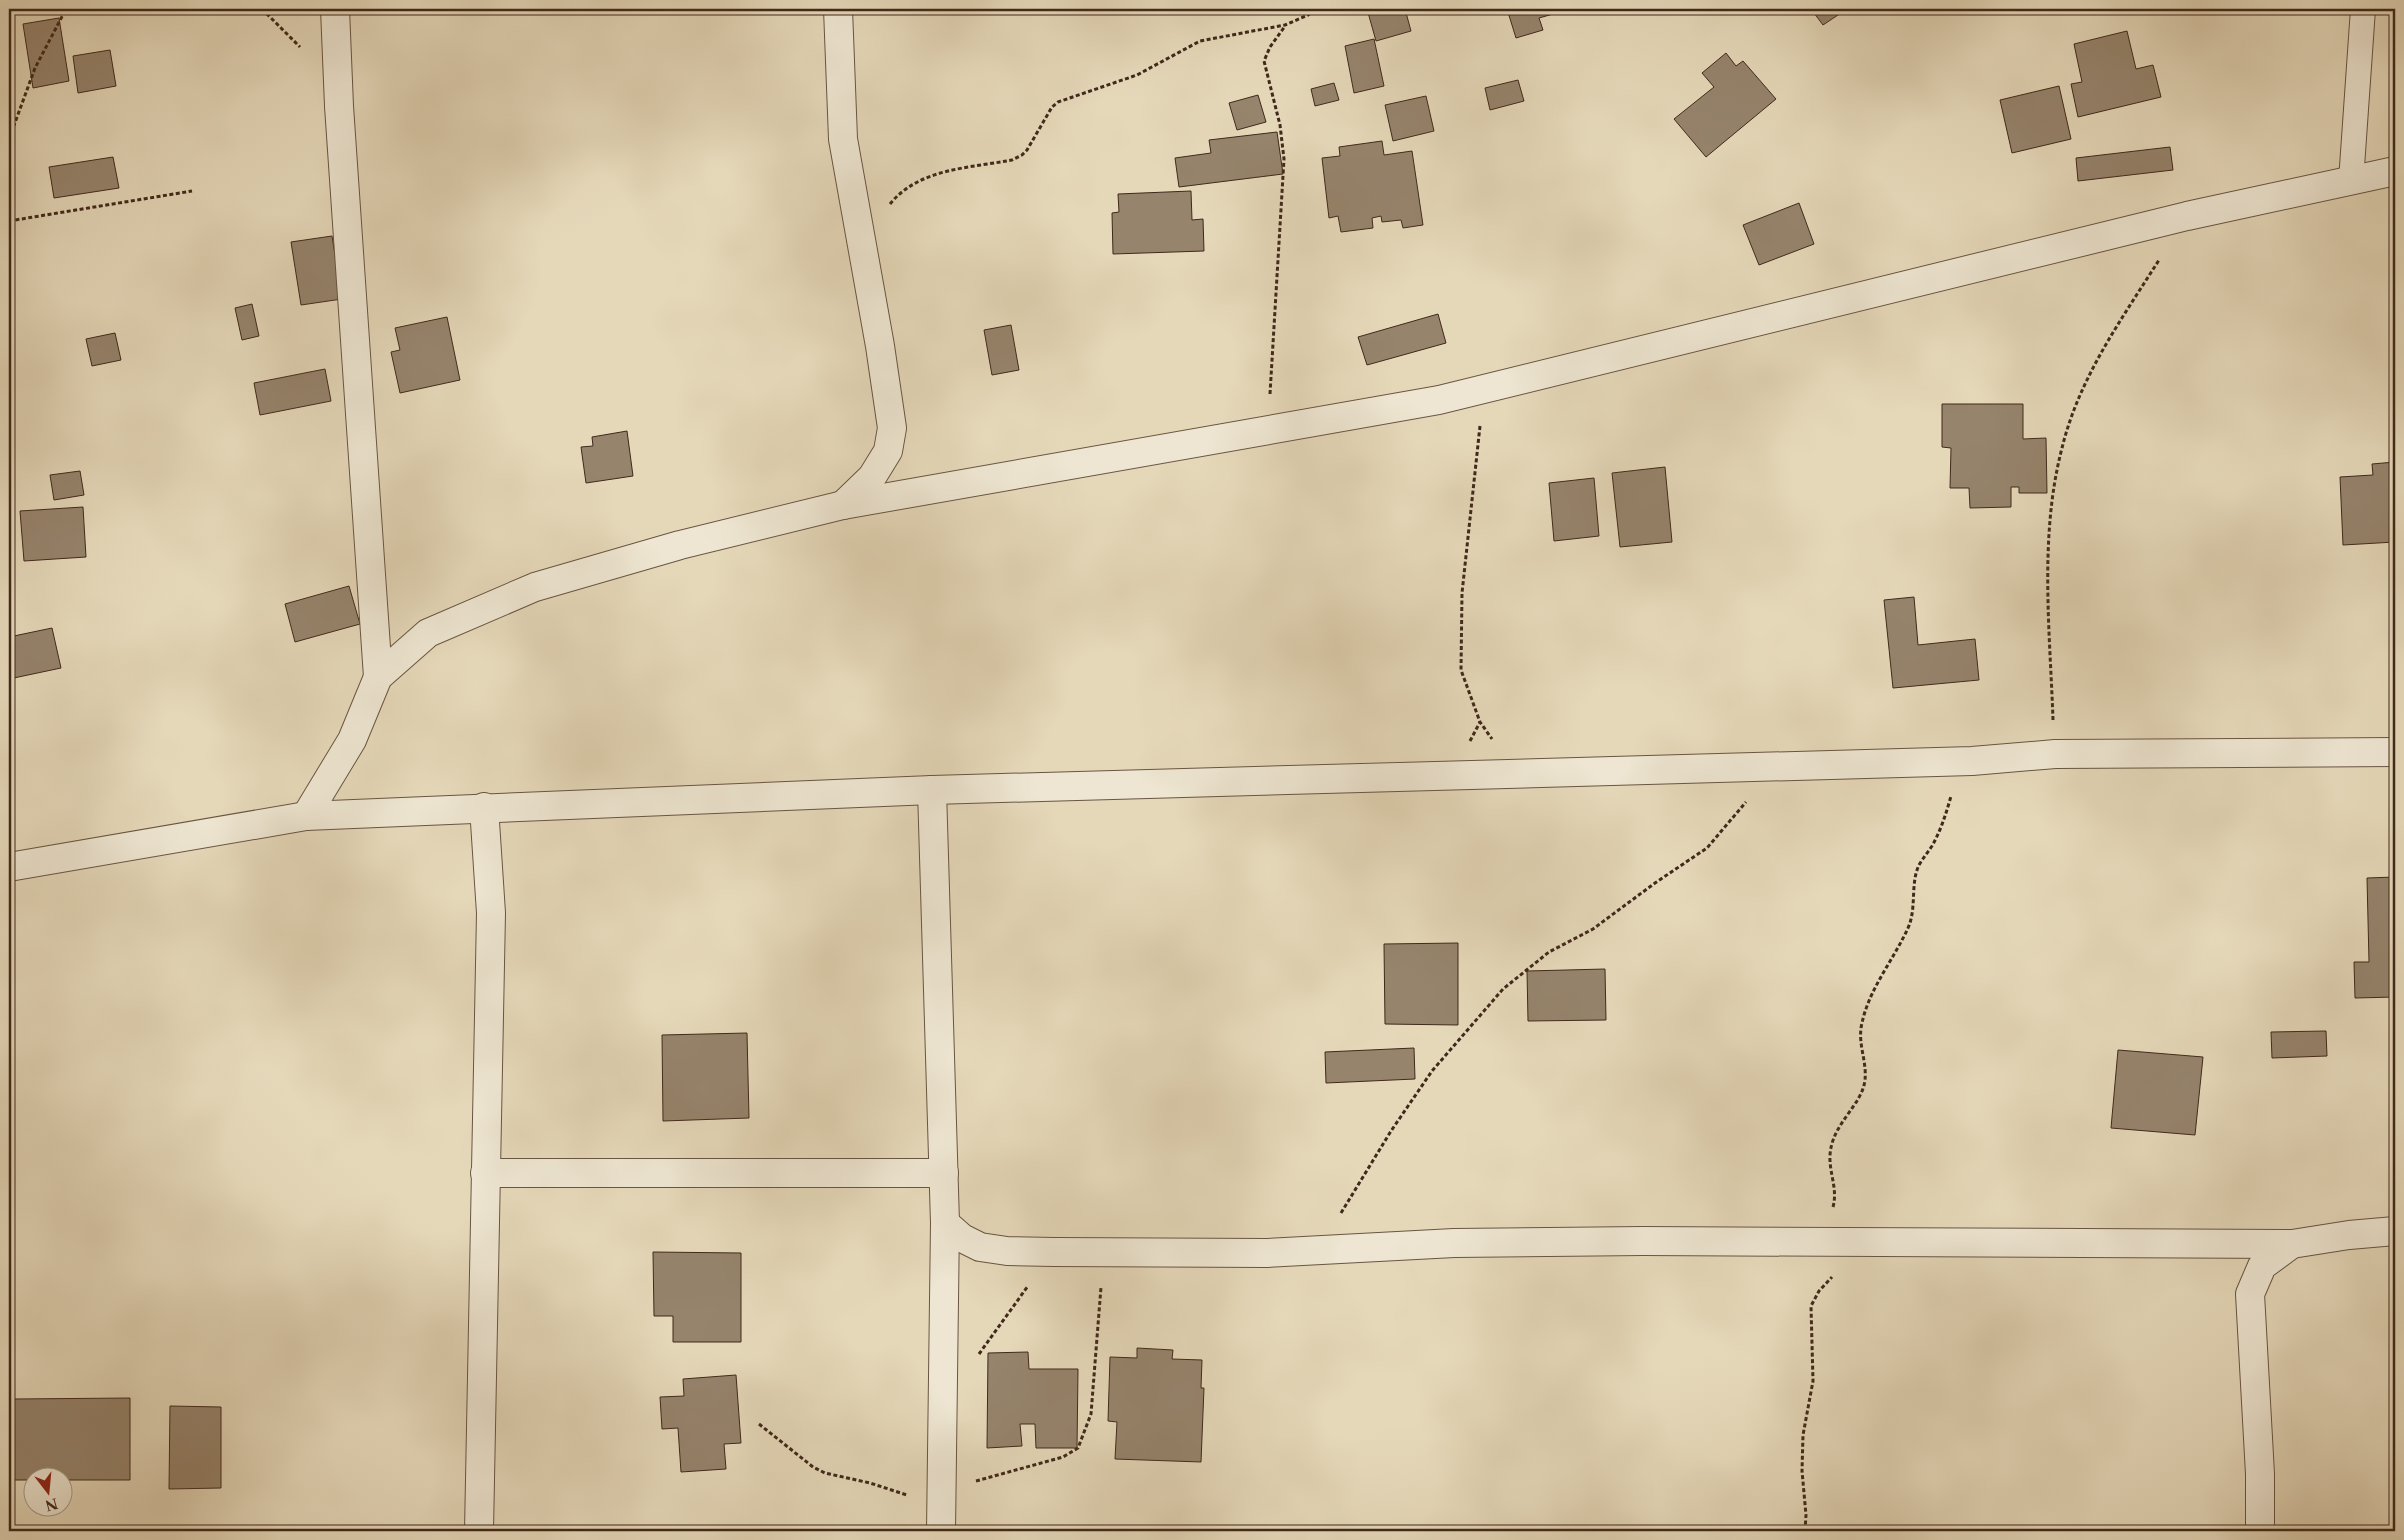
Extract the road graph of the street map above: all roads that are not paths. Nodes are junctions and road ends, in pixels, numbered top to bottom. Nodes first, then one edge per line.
1 (335, 9) edge
2 (838, 9) edge
3 (2363, 9) edge
4 (2395, 171) edge
5 (2351, 181) junction
6 (843, 505) junction
7 (378, 676) junction
8 (2395, 752) edge
9 (932, 790) junction
10 (484, 807) junction
11 (306, 816) junction
12 (9, 867) edge
13 (485, 1173) junction
14 (944, 1173) junction
15 (945, 1222) junction
16 (2395, 1231) edge
17 (2292, 1244) junction
18 (479, 1531) edge
19 (941, 1531) edge
20 (2260, 1531) edge

1 - 7 street
2 - 6 street
3 - 5 lane
4 - 5 street
5 - 6 street
6 - 7 street
7 - 11 street
8 - 9 street
9 - 10 street
9 - 14 street
10 - 11 street
10 - 13 street
11 - 12 street
13 - 14 street
13 - 18 street
14 - 15 street
15 - 17 street
15 - 19 street
16 - 17 street
17 - 20 street

